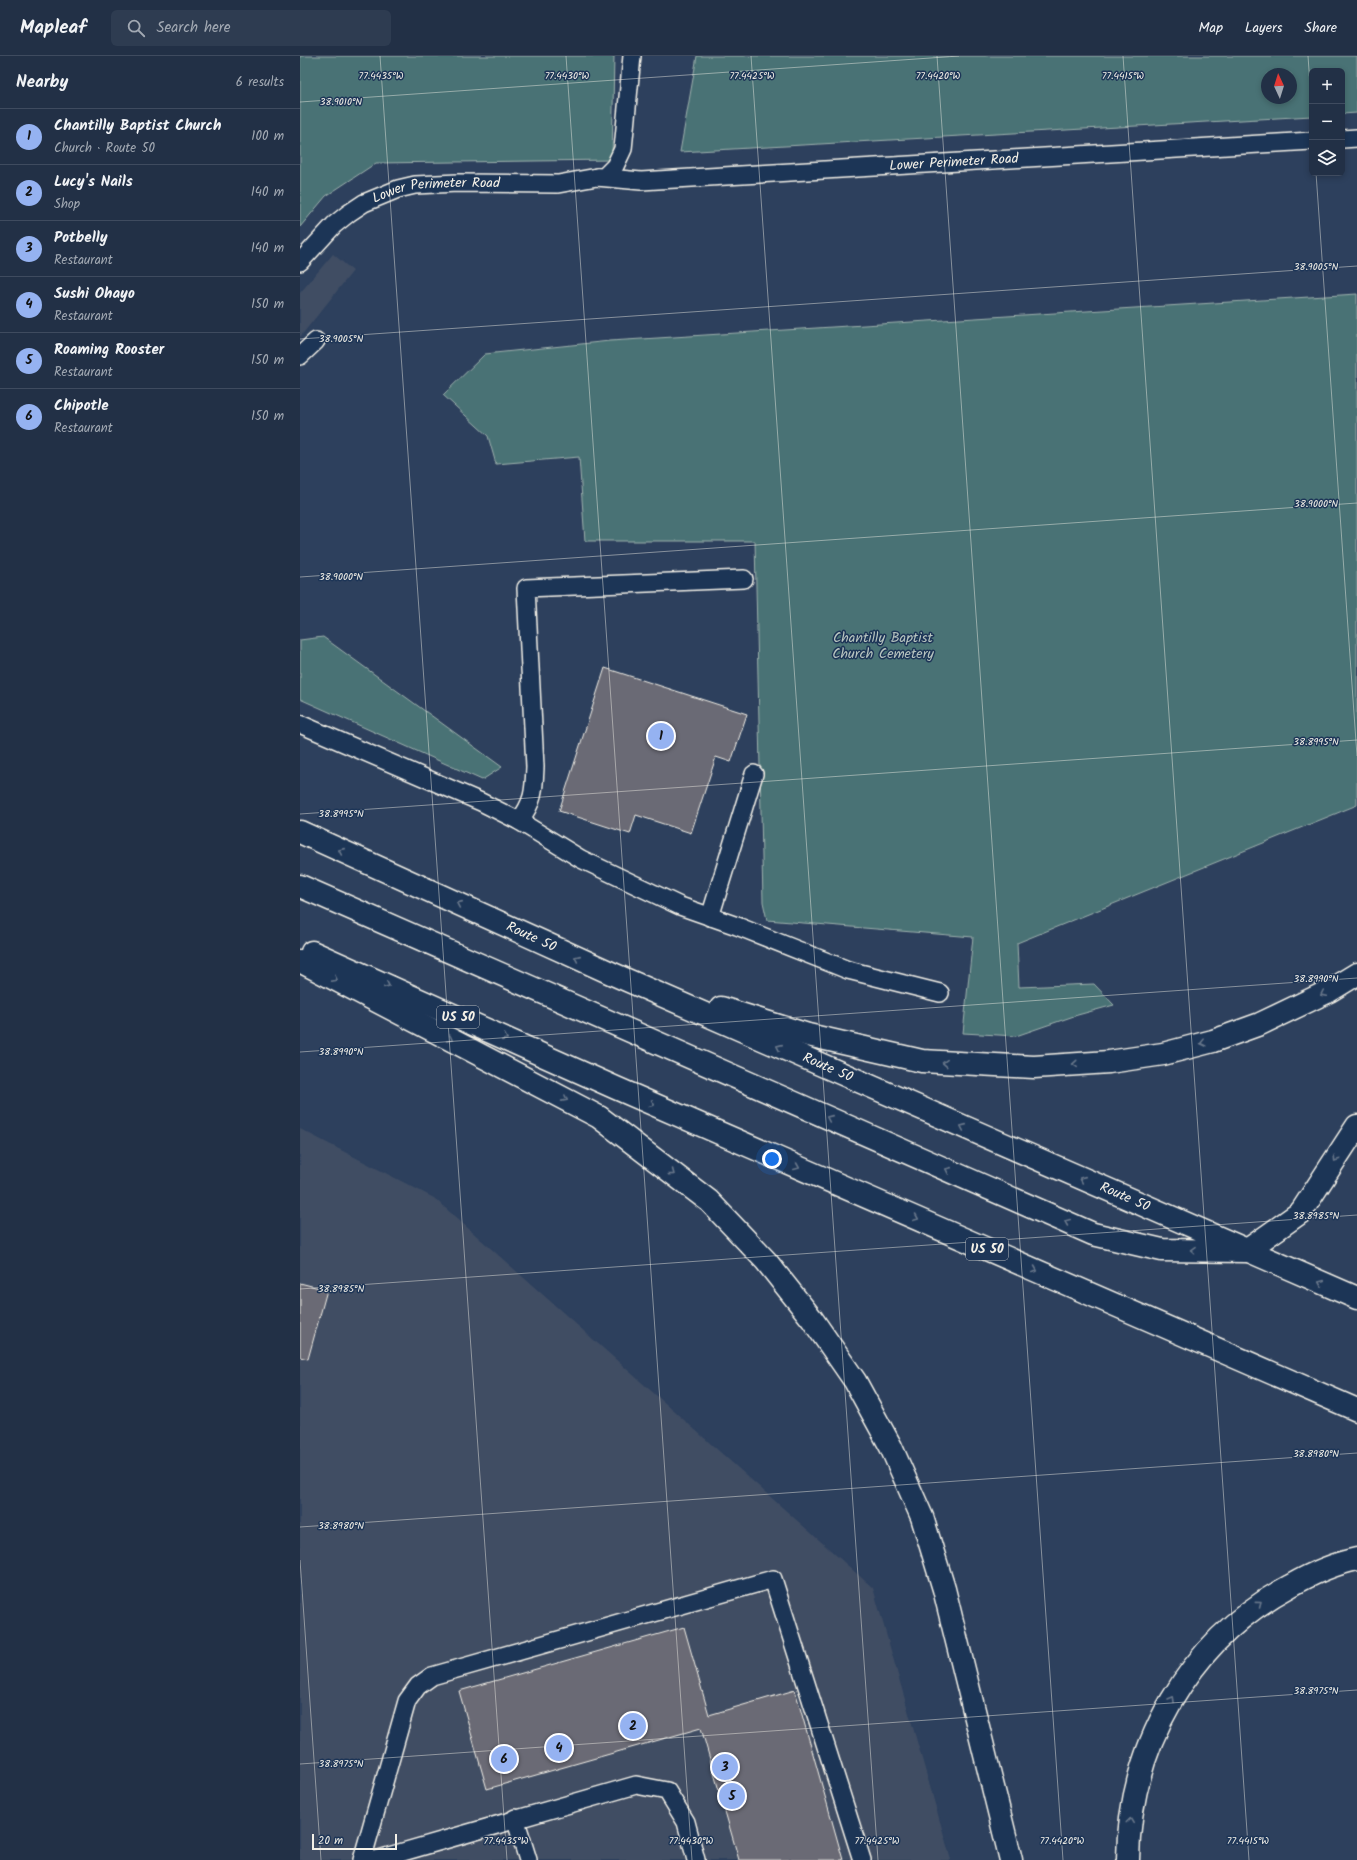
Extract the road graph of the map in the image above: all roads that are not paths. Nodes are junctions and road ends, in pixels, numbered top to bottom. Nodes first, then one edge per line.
1 (632, 56) edge
2 (1357, 138) edge
3 (1345, 139) edge
4 (1309, 140) edge
5 (597, 177) junction
6 (300, 262) edge
7 (316, 341) dead end
8 (300, 356) edge
9 (744, 579) dead end
10 (300, 724) edge
11 (754, 774) dead end
12 (519, 821) junction
13 (300, 832) edge
14 (300, 886) edge
15 (710, 917) junction
16 (300, 946) edge
17 (300, 961) edge
18 (613, 974) junction
19 (1357, 974) edge
20 (940, 993) dead end
21 (1357, 1126) edge
22 (1246, 1251) junction
23 (1357, 1298) edge
24 (1357, 1410) edge
25 (1357, 1560) edge
26 (516, 1818) junction
27 (362, 1860) edge
28 (375, 1860) edge
29 (528, 1860) edge
30 (696, 1860) edge
31 (862, 1860) edge
32 (1011, 1860) edge
33 (1128, 1860) edge

1 - 5 lane, Lower Perimeter Road
2 - 3 lane
4 - 5 lane, Lower Perimeter Road
5 - 6 lane, Lower Perimeter Road
7 - 8 lane
9 - 12 lane
10 - 12 lane
11 - 15 lane
12 - 15 lane
18 -> 13 highway, Route 50
22 -> 14 highway
15 - 20 lane
16 -> 24 highway, US 50
17 -> 32 highway
19 -> 18 highway
22 -> 18 highway, Route 50
21 -> 22 highway
23 -> 22 highway, Route 50
33 -> 25 highway
26 - 28 lane
26 - 29 lane
26 - 30 lane
27 - 31 lane

